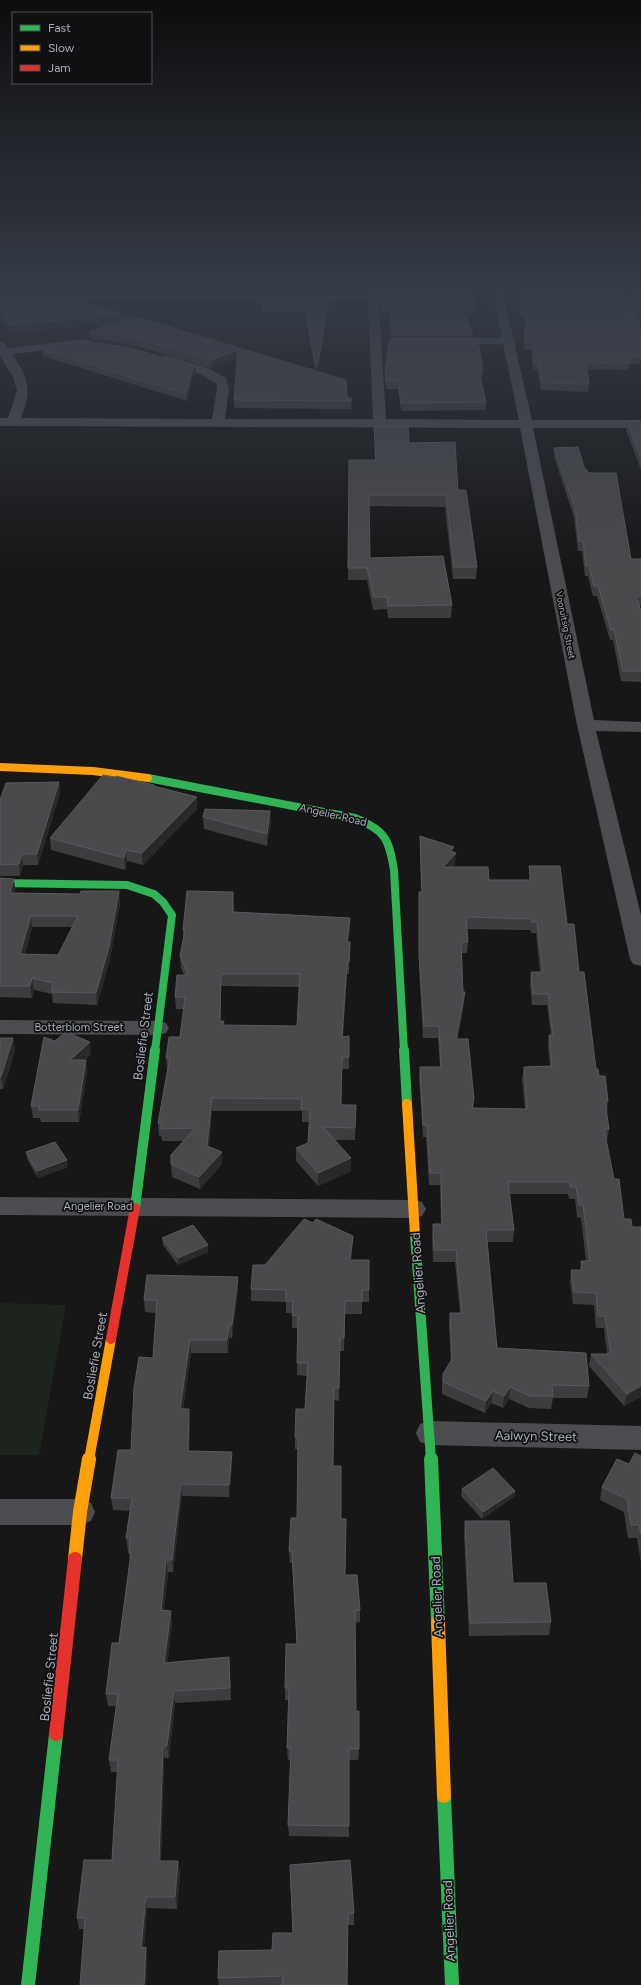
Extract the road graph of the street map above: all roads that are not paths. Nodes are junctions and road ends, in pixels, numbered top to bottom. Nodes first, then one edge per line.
1 (21, 383) edge
2 (222, 383) edge
3 (378, 383) edge
4 (517, 383) edge
5 (6, 422) edge
6 (218, 423) junction
7 (380, 423) junction
8 (526, 423) junction
9 (641, 424) edge
10 (586, 725) junction
11 (641, 727) edge
12 (0, 767) edge
13 (0, 883) edge
14 (641, 959) edge
15 (0, 1027) edge
16 (158, 1028) junction
17 (0, 1206) edge
18 (135, 1206) junction
19 (413, 1209) junction
20 (430, 1434) junction
21 (641, 1438) edge
22 (0, 1512) edge
23 (80, 1512) junction
24 (28, 1985) edge
25 (452, 1985) edge

1 - 5 street
2 - 6 street
3 - 7 street
4 - 8 street, Vooruitsig Street
5 - 6 street
6 - 7 street
7 - 8 street
8 - 9 street
8 - 10 street, Vooruitsig Street
10 - 11 street
10 - 14 street, Vooruitsig Street
12 - 19 street, Angelier Road
13 - 16 street, Bosliefie Street
15 - 16 street, Botterblom Street
16 - 18 street, Bosliefie Street
17 - 18 street, Angelier Road
18 - 19 street, Angelier Road
18 - 23 street, Bosliefie Street
19 - 20 street, Angelier Road
20 - 21 street, Aalwyn Street
20 - 25 street, Angelier Road
22 - 23 street
23 - 24 street, Bosliefie Street

